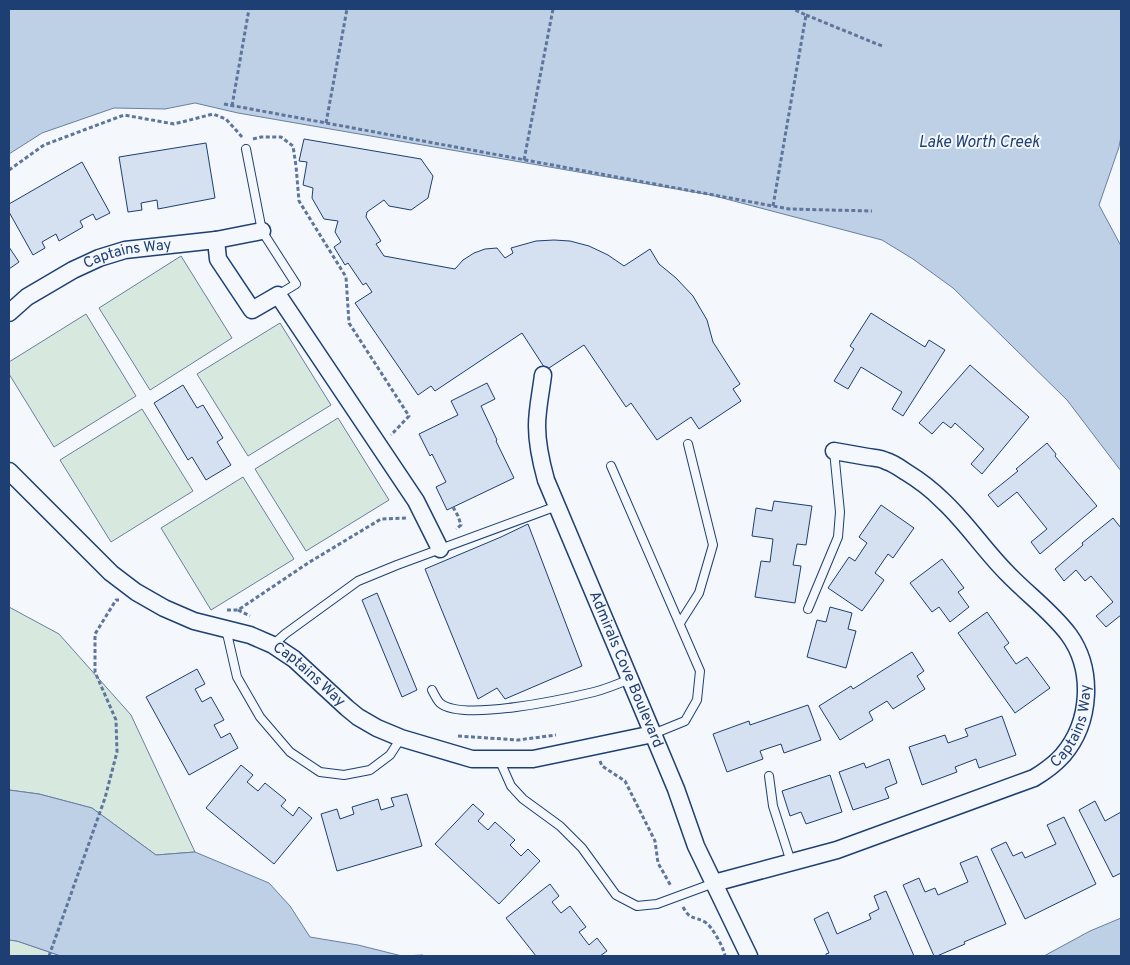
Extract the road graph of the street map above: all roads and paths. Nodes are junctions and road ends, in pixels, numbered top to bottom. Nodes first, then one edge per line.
1 (248, 9) edge
2 (347, 9) edge
3 (553, 9) edge
4 (792, 9) edge
5 (806, 15) junction
6 (882, 46) dead end
7 (224, 104) dead end
8 (232, 106) junction
9 (326, 123) junction
10 (246, 149) dead end
11 (524, 160) junction
12 (9, 170) edge
13 (772, 206) junction
14 (872, 211) dead end
15 (262, 231) junction
16 (216, 240) junction
17 (278, 295) junction
18 (9, 313) edge
19 (543, 375) dead end
20 (378, 443) junction
21 (688, 444) dead end
22 (834, 451) joint
23 (611, 466) dead end
24 (9, 471) edge
25 (557, 506) junction
26 (453, 507) dead end
27 (423, 514) junction
28 (452, 532) dead end
29 (440, 549) junction
30 (145, 597) junction
31 (808, 608) dead end
32 (220, 610) dead end
33 (680, 623) junction
34 (226, 629) junction
35 (273, 645) junction
36 (630, 679) junction
37 (432, 690) dead end
38 (653, 734) junction
39 (401, 738) junction
40 (499, 759) junction
41 (769, 776) dead end
42 (791, 862) junction
43 (714, 883) junction
44 (50, 956) edge
45 (749, 956) edge

1 - 8 path
2 - 9 path
3 - 11 path
4 - 5 path
5 - 6 path
5 - 13 path
7 - 8 path
8 - 9 path
9 - 11 path
10 - 15 lane
11 - 13 path
12 - 20 path
13 - 14 path
15 - 16 street, Captains Way
15 - 17 lane
16 - 17 street
16 - 18 street, Captains Way
17 - 20 street
19 - 25 street, Admirals Cove Boulevard
20 - 27 street
21 - 33 lane
22 - 31 lane
22 - 42 street, Captains Way
23 - 33 lane
24 - 30 street, Captains Way
25 - 29 lane
25 - 36 street, Admirals Cove Boulevard
26 - 28 path
27 - 29 street
27 - 32 path
29 - 35 lane
30 - 34 street, Captains Way
30 - 44 path
33 - 38 lane
34 - 35 street, Captains Way
34 - 39 lane
35 - 39 street, Captains Way
36 - 37 lane
36 - 38 street, Admirals Cove Boulevard
38 - 40 street, Captains Way
38 - 43 street, Admirals Cove Boulevard
39 - 40 street, Captains Way
40 - 43 lane
41 - 42 lane
42 - 43 street, Captains Way
43 - 45 street, Admirals Cove Boulevard

